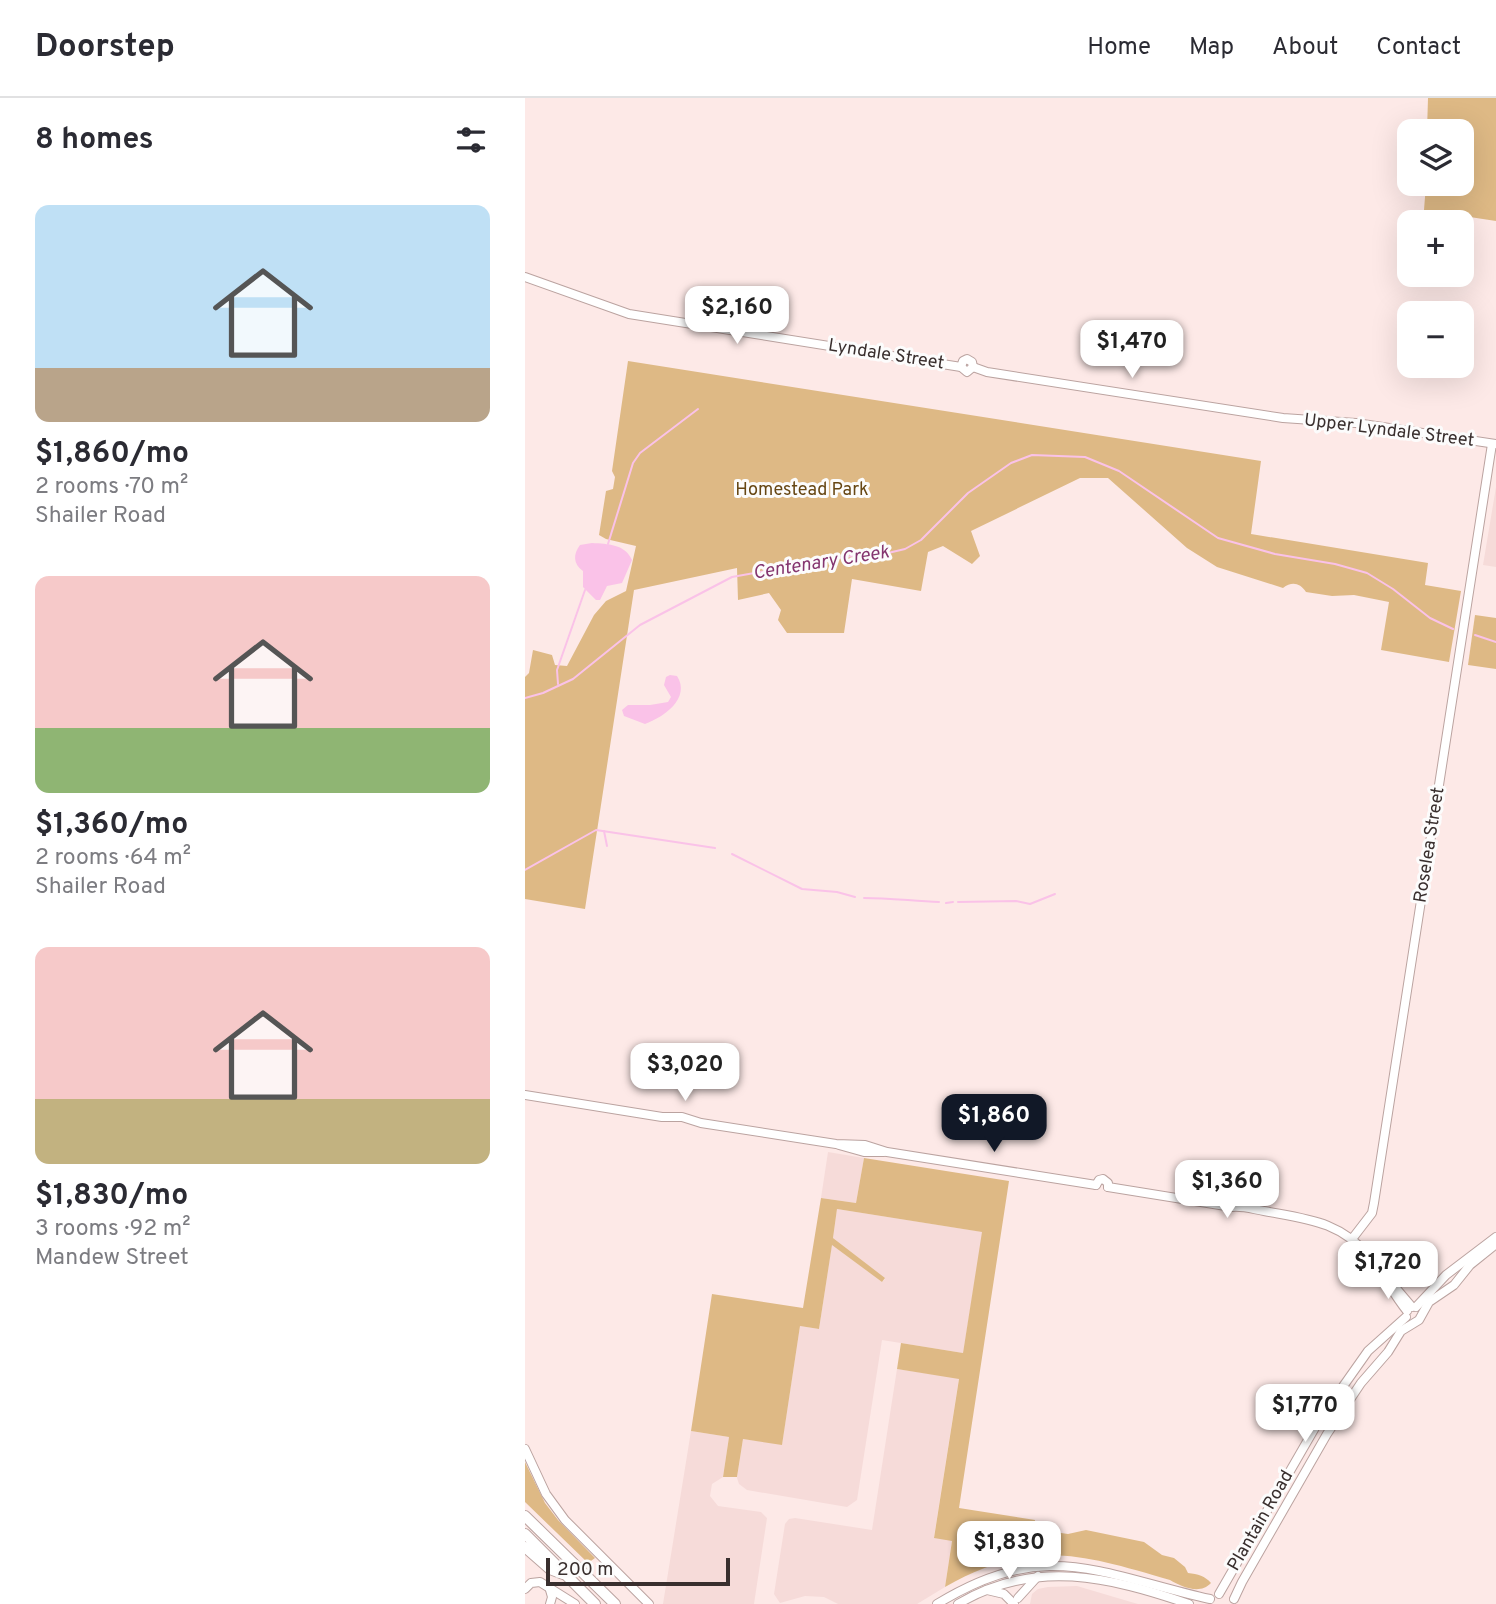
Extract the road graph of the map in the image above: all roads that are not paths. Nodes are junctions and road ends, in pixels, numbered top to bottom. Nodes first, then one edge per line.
1 (525, 277) edge
2 (1283, 418) joint
3 (1494, 444) edge
4 (525, 1095) edge
5 (1496, 1237) edge
6 (1352, 1239) junction
7 (1496, 1244) edge
8 (1410, 1310) junction
9 (1422, 1316) junction
10 (1415, 1322) junction
11 (525, 1449) edge
12 (525, 1516) edge
13 (525, 1534) edge
14 (525, 1547) edge
15 (566, 1575) junction
16 (1038, 1576) junction
17 (527, 1584) edge
18 (550, 1590) junction
19 (987, 1590) junction
20 (1219, 1594) junction
21 (1016, 1601) edge
22 (1209, 1602) edge
23 (1236, 1602) edge
24 (550, 1604) edge
25 (575, 1604) edge
26 (595, 1604) edge
27 (615, 1604) edge
28 (649, 1604) edge
29 (937, 1604) edge
30 (958, 1604) edge
31 (1189, 1604) edge

1 - 2 street, Lyndale Street
2 - 3 street, Upper Lyndale Street
3 - 6 street, Roselea Street
4 - 6 street
5 - 8 street, Plantain Road
6 - 8 street
7 - 9 street
8 - 9 street
8 - 10 street
8 - 20 street, Plantain Road
9 - 10 street, Plantain Road
10 - 23 street, Plantain Road
11 - 28 street
12 - 27 highway
13 - 15 highway
14 - 15 highway
15 - 26 highway
16 - 19 street
16 - 21 street
16 - 31 street
17 - 18 street
18 - 24 street
18 - 25 street
19 - 21 street
19 - 30 street
20 - 22 street
20 - 23 street
22 - 29 street

